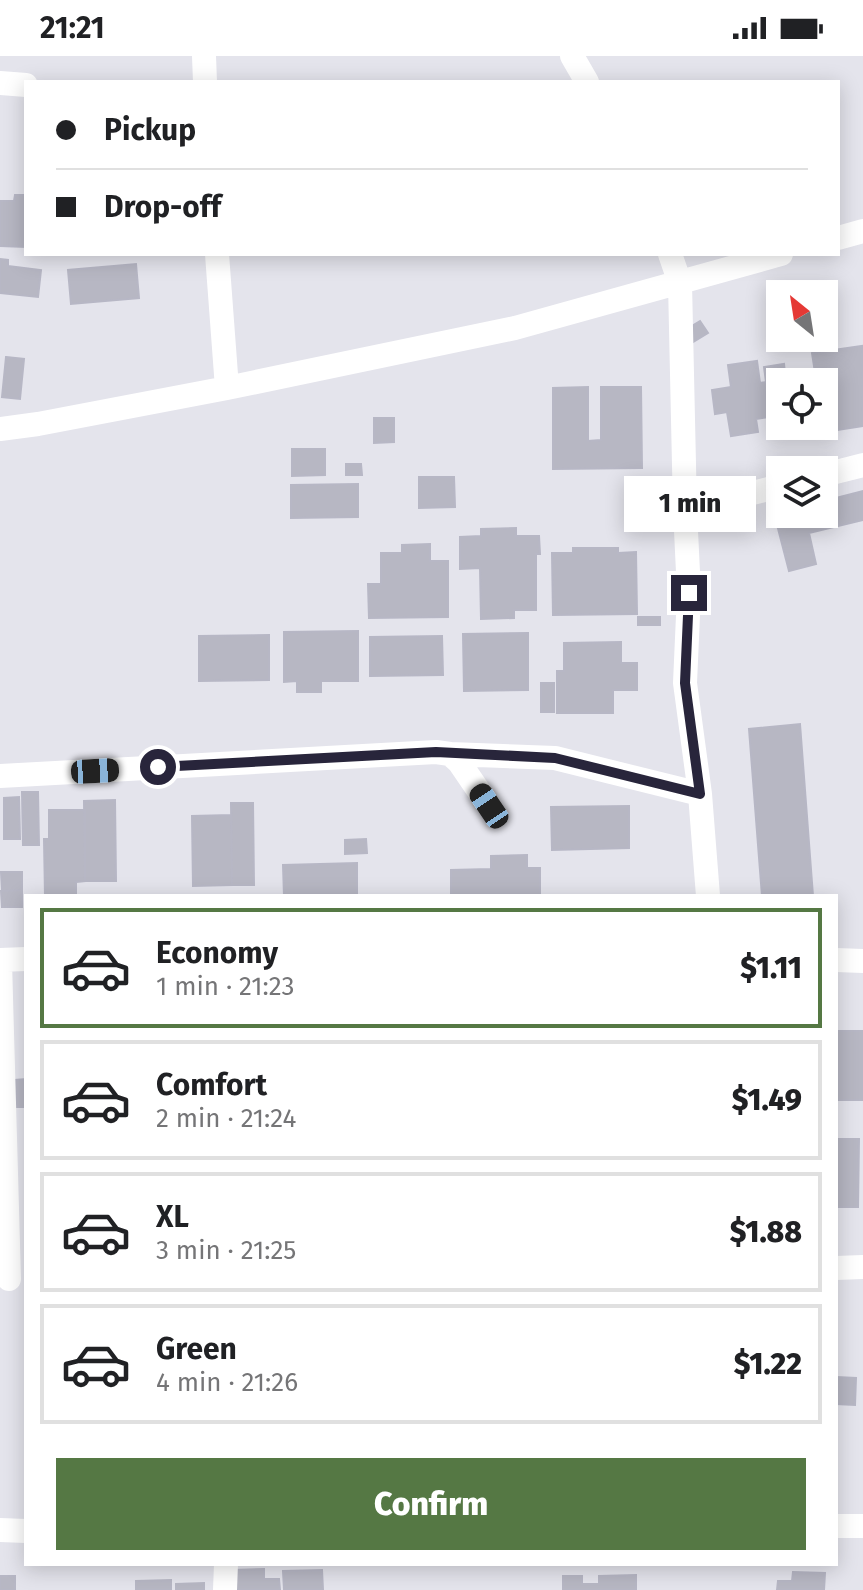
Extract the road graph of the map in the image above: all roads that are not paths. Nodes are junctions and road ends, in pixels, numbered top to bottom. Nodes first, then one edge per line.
1 (204, 56) edge
2 (572, 56) edge
3 (205, 80) edge
4 (586, 80) edge
5 (0, 83) edge
6 (24, 85) edge
7 (863, 231) edge
8 (840, 237) edge
9 (217, 256) edge
10 (671, 256) edge
11 (774, 256) edge
12 (680, 283) junction
13 (227, 388) junction
14 (0, 429) edge
15 (863, 465) edge
16 (838, 471) edge
17 (766, 490) edge
18 (685, 510) junction
19 (450, 754) junction
20 (0, 776) edge
21 (700, 794) junction
22 (489, 806) dead end
23 (708, 894) edge
24 (24, 959) edge
25 (838, 960) edge
26 (0, 961) edge
27 (863, 961) edge
28 (863, 1267) edge
29 (838, 1268) edge
30 (12, 1279) edge
31 (838, 1526) edge
32 (863, 1526) edge
33 (0, 1530) edge
34 (24, 1531) edge
35 (226, 1566) edge
36 (225, 1590) edge

1 - 3 street
2 - 4 street
5 - 6 street
7 - 8 street
9 - 13 street
10 - 12 street
11 - 12 street
12 - 13 street
12 - 18 street
13 - 14 street
15 - 16 street
17 - 18 street
18 - 21 street
19 - 20 street
19 - 21 street
19 - 22 street
21 - 23 street
24 - 26 street
25 - 27 street
26 - 30 street
28 - 29 street
31 - 32 street
33 - 34 street
35 - 36 street

